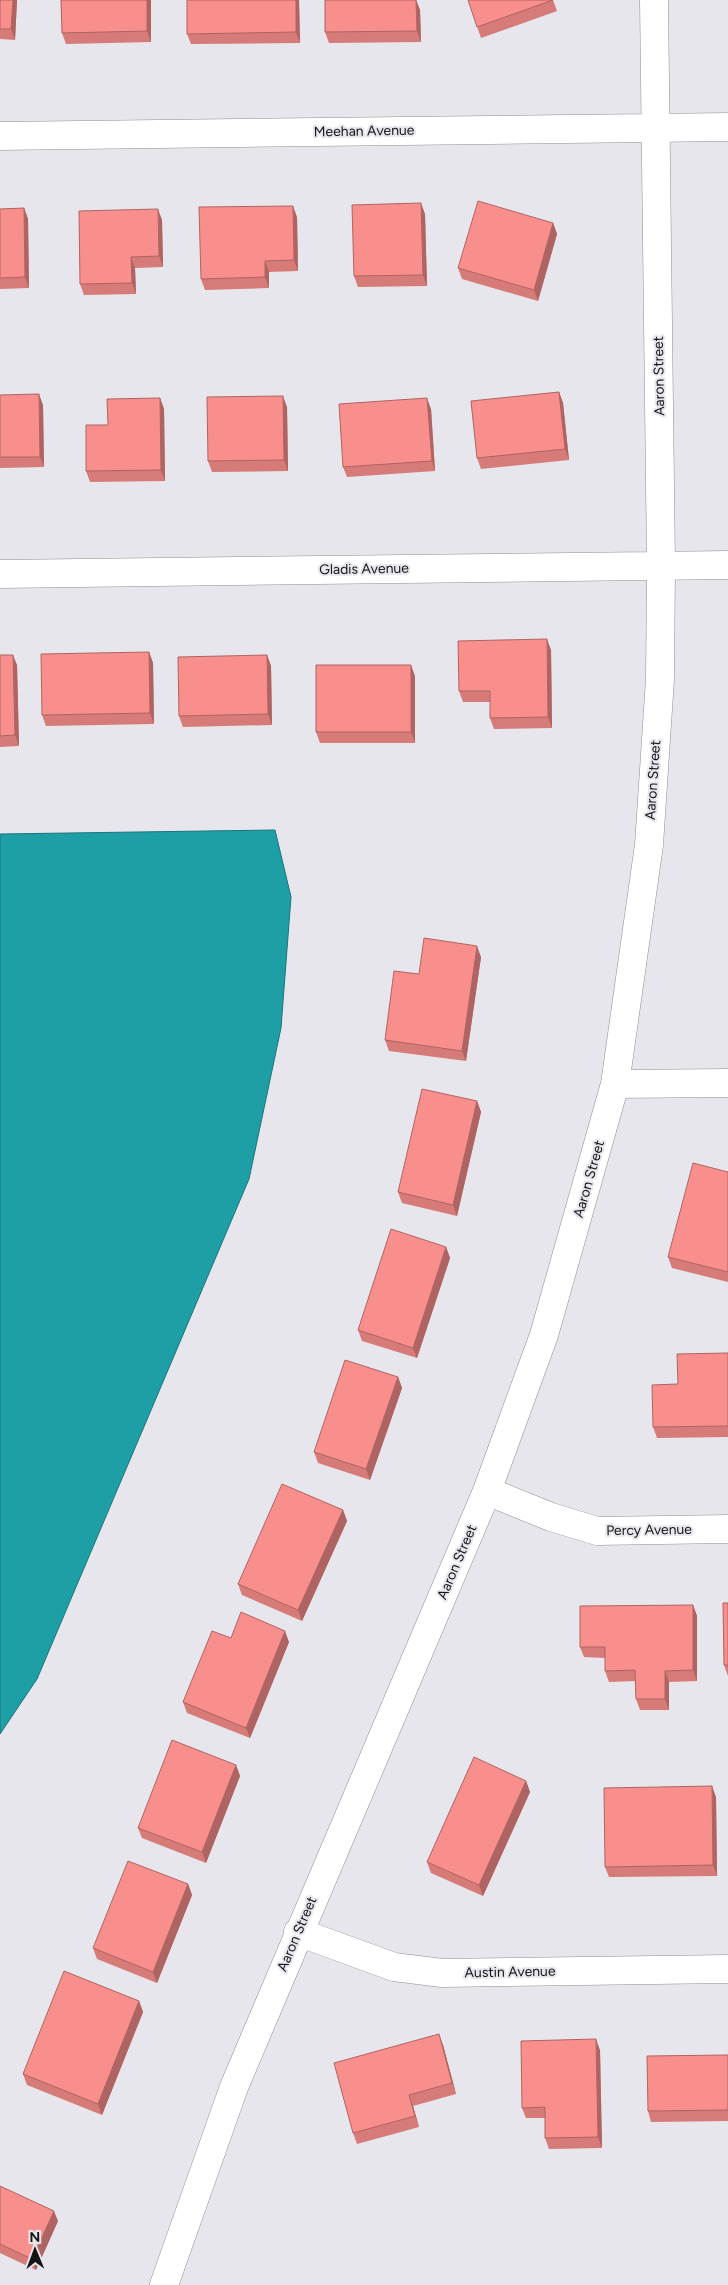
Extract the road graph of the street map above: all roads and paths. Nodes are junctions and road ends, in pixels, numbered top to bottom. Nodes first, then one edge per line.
1 (654, 0) edge
2 (728, 126) edge
3 (656, 128) junction
4 (0, 136) edge
5 (728, 565) edge
6 (661, 566) junction
7 (0, 574) edge
8 (728, 1083) edge
9 (615, 1084) junction
10 (487, 1491) junction
11 (728, 1529) edge
12 (298, 1932) junction
13 (728, 1969) edge
14 (164, 2285) edge

1 - 3 street, Aaron Street
2 - 3 street, Meehan Avenue
3 - 4 street, Meehan Avenue
3 - 6 street, Aaron Street
5 - 6 street, Gladis Avenue
6 - 7 street, Gladis Avenue
6 - 9 street, Aaron Street
8 - 9 street
9 - 10 street, Aaron Street
10 - 11 street, Percy Avenue
10 - 12 street, Aaron Street
12 - 13 street, Austin Avenue
12 - 14 street, Aaron Street

